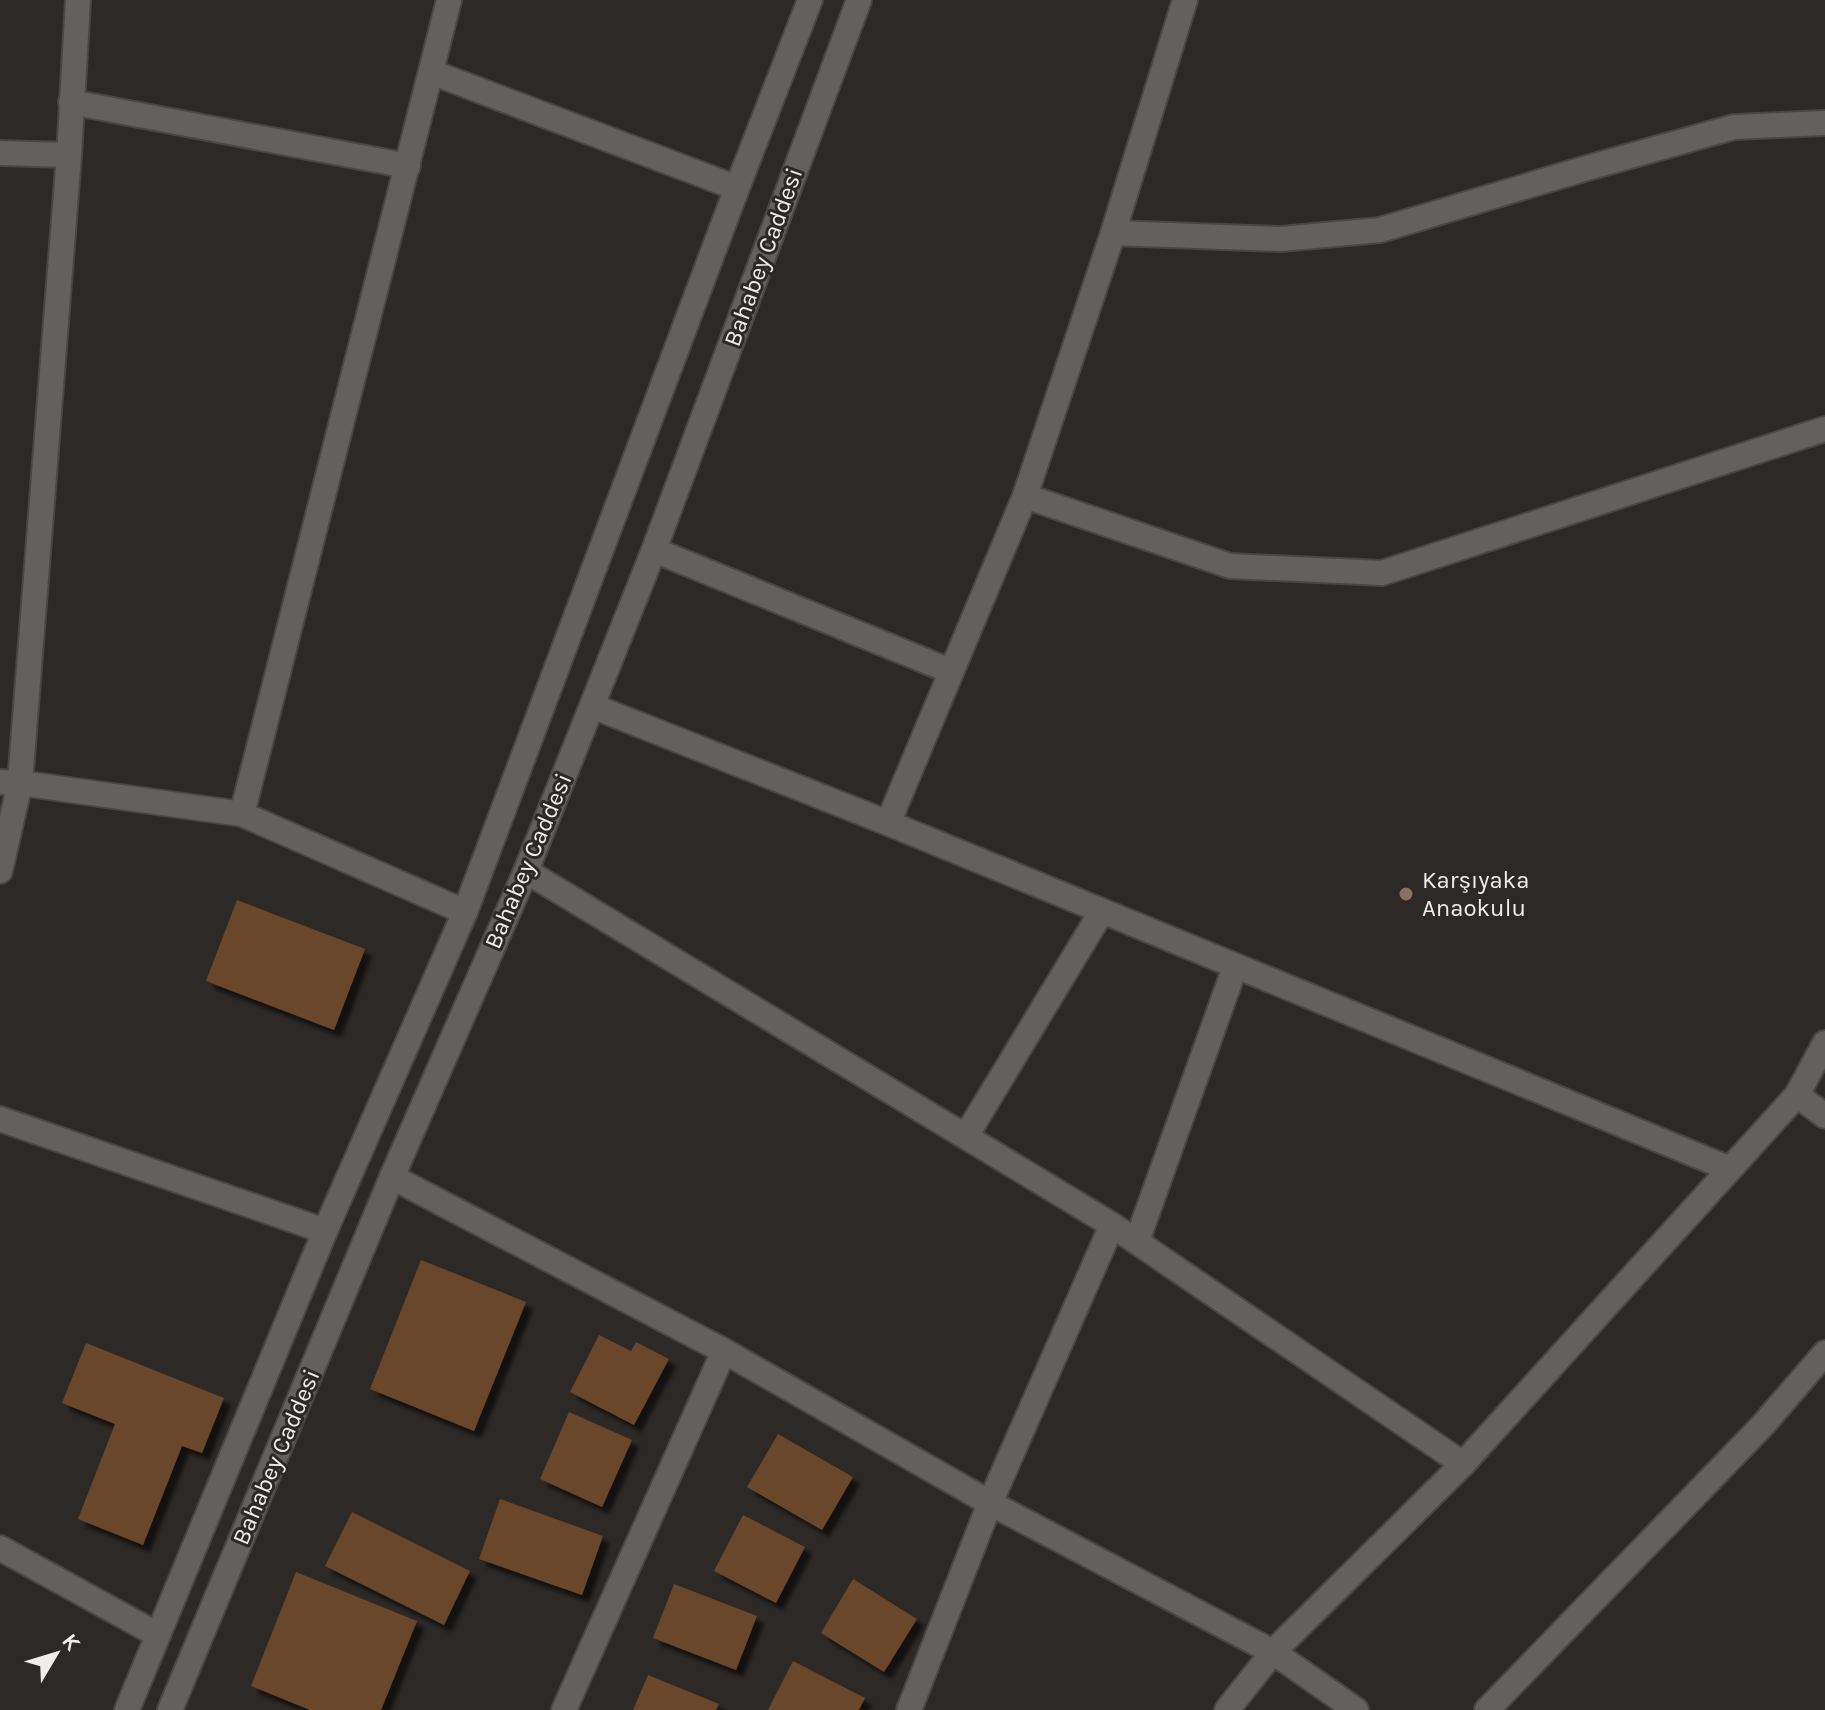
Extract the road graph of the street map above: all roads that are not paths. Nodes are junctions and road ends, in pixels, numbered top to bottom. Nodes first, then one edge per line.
1 (78, 0) edge
2 (449, 0) edge
3 (810, 0) edge
4 (859, 0) edge
5 (1185, 0) edge
6 (431, 72) junction
7 (71, 102) junction
8 (1825, 123) edge
9 (0, 153) edge
10 (69, 155) junction
11 (408, 166) junction
12 (737, 188) junction
13 (1113, 233) junction
14 (1825, 429) edge
15 (1025, 496) junction
16 (654, 550) junction
17 (950, 671) junction
18 (592, 706) junction
19 (10, 782) edge
20 (242, 814) junction
21 (888, 823) junction
22 (0, 871) edge
23 (526, 871) junction
24 (1102, 911) junction
25 (465, 912) junction
26 (1235, 967) junction
27 (1825, 1043) edge
28 (1797, 1095) junction
29 (1825, 1116) edge
30 (0, 1119) edge
31 (966, 1136) junction
32 (1730, 1169) junction
33 (392, 1177) junction
34 (1112, 1225) junction
35 (325, 1231) junction
36 (1137, 1241) junction
37 (724, 1351) junction
38 (1825, 1353) edge
39 (1463, 1464) junction
40 (990, 1503) junction
41 (0, 1548) edge
42 (158, 1635) junction
43 (1273, 1652) junction
44 (127, 1710) edge
45 (170, 1710) edge
46 (564, 1710) edge
47 (909, 1710) edge
48 (1227, 1710) edge
49 (1356, 1710) edge
50 (1487, 1710) edge

1 - 7 street
2 - 6 street
3 - 12 street, Bahabey Caddesi
4 - 16 street, Bahabey Caddesi
5 - 13 street
6 - 11 street
6 - 12 street
7 - 10 street
7 - 11 street
8 - 13 street
9 - 10 street
10 - 19 street
11 - 20 street
12 - 25 street, Bahabey Caddesi
13 - 15 street
14 - 15 street
15 - 17 street
16 - 17 street
16 - 18 street, Bahabey Caddesi
17 - 21 street
18 - 21 street
18 - 23 street, Bahabey Caddesi
19 - 20 street
19 - 22 street
20 - 25 street
21 - 24 street
23 - 31 street
23 - 33 street, Bahabey Caddesi
24 - 26 street
24 - 31 street
25 - 35 street, Bahabey Caddesi
26 - 32 street
26 - 36 street
27 - 28 street
28 - 29 street
28 - 32 street
30 - 35 street
31 - 34 street
32 - 39 street
33 - 37 street
33 - 45 street, Bahabey Caddesi
34 - 36 street
34 - 40 street
35 - 42 street, Bahabey Caddesi
36 - 39 street
37 - 40 street
37 - 46 street
38 - 50 street
39 - 43 street
40 - 43 street
40 - 47 street
41 - 42 street
42 - 44 street, Bahabey Caddesi
43 - 48 street
43 - 49 street

